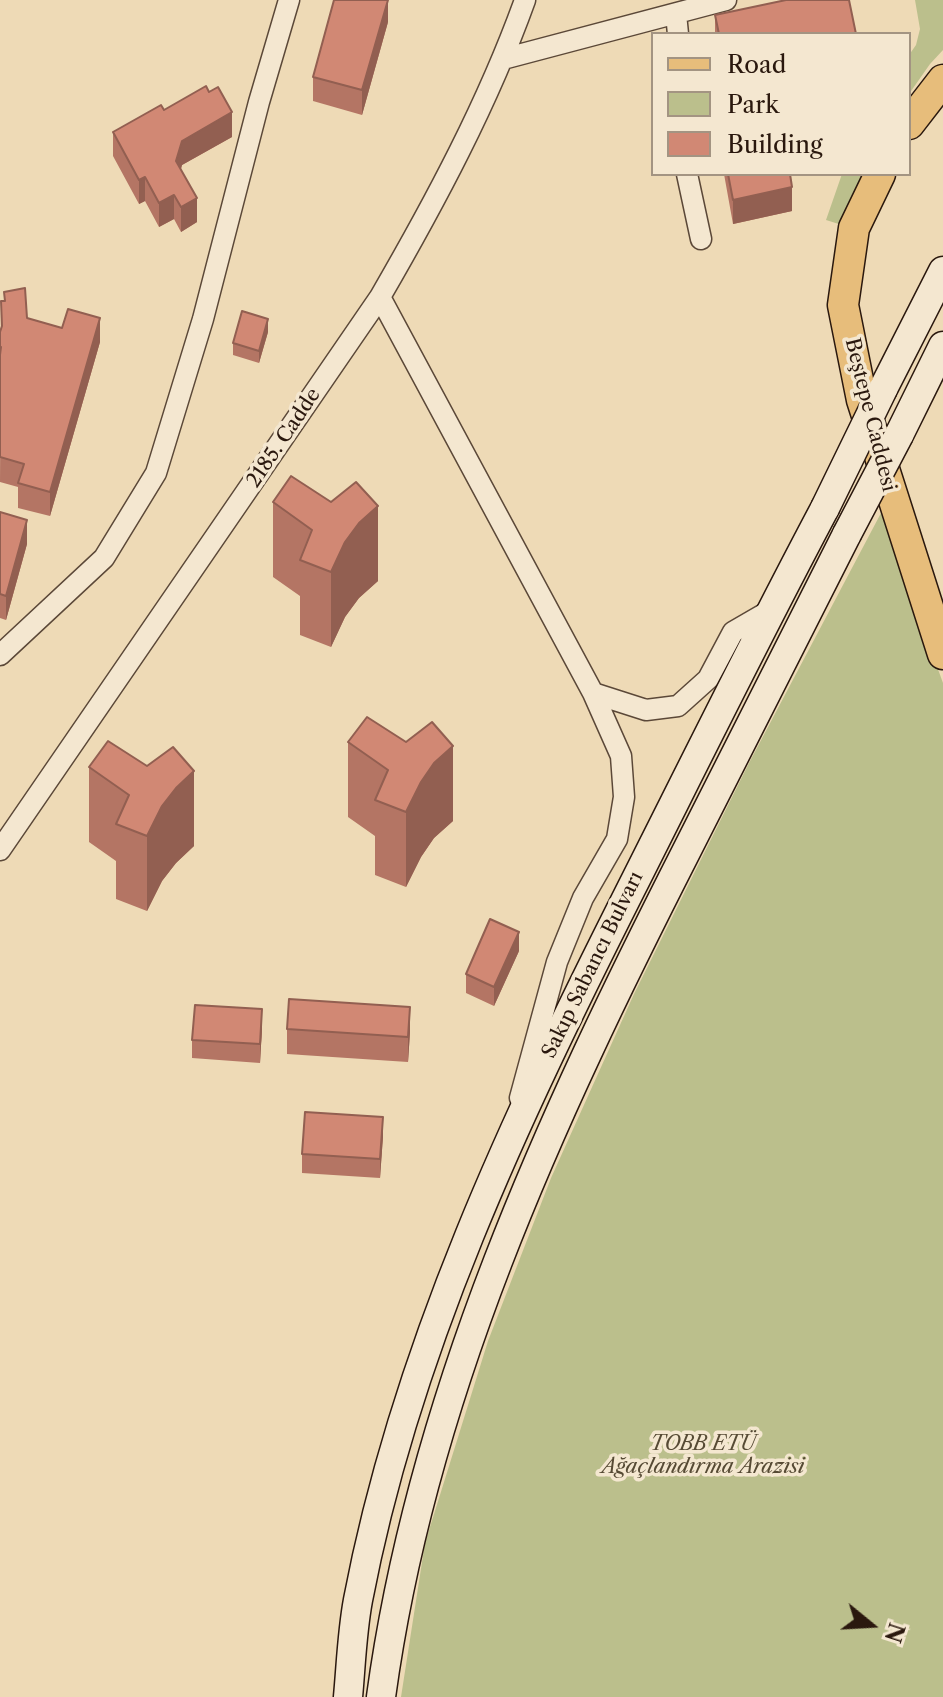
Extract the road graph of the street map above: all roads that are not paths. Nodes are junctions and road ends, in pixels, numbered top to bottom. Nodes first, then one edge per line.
1 (289, 0) edge
2 (525, 0) edge
3 (726, 0) edge
4 (677, 24) edge
5 (503, 59) junction
6 (943, 80) edge
7 (911, 121) edge
8 (687, 176) edge
9 (879, 176) edge
10 (701, 239) dead end
11 (943, 271) edge
12 (380, 297) junction
13 (943, 346) edge
14 (771, 610) junction
15 (943, 654) edge
16 (0, 655) edge
17 (593, 693) junction
18 (0, 850) edge
19 (510, 1136) junction
20 (348, 1697) edge
21 (381, 1697) edge

1 - 16 street
2 - 5 street, 2185. Cadde
3 - 4 street
4 - 5 street
5 - 12 street, 2185. Cadde
6 - 7 main road
8 - 10 street
9 - 15 main road, Beştepe Caddesi
11 - 14 main road, Sakıp Sabancı Bulvarı, bridge
12 - 17 street
12 - 18 street, 2185. Cadde
13 - 21 main road, Sakıp Sabancı Bulvarı, bridge
14 - 17 street
14 - 19 main road, Sakıp Sabancı Bulvarı
17 - 19 street
19 - 20 main road, Sakıp Sabancı Bulvarı

